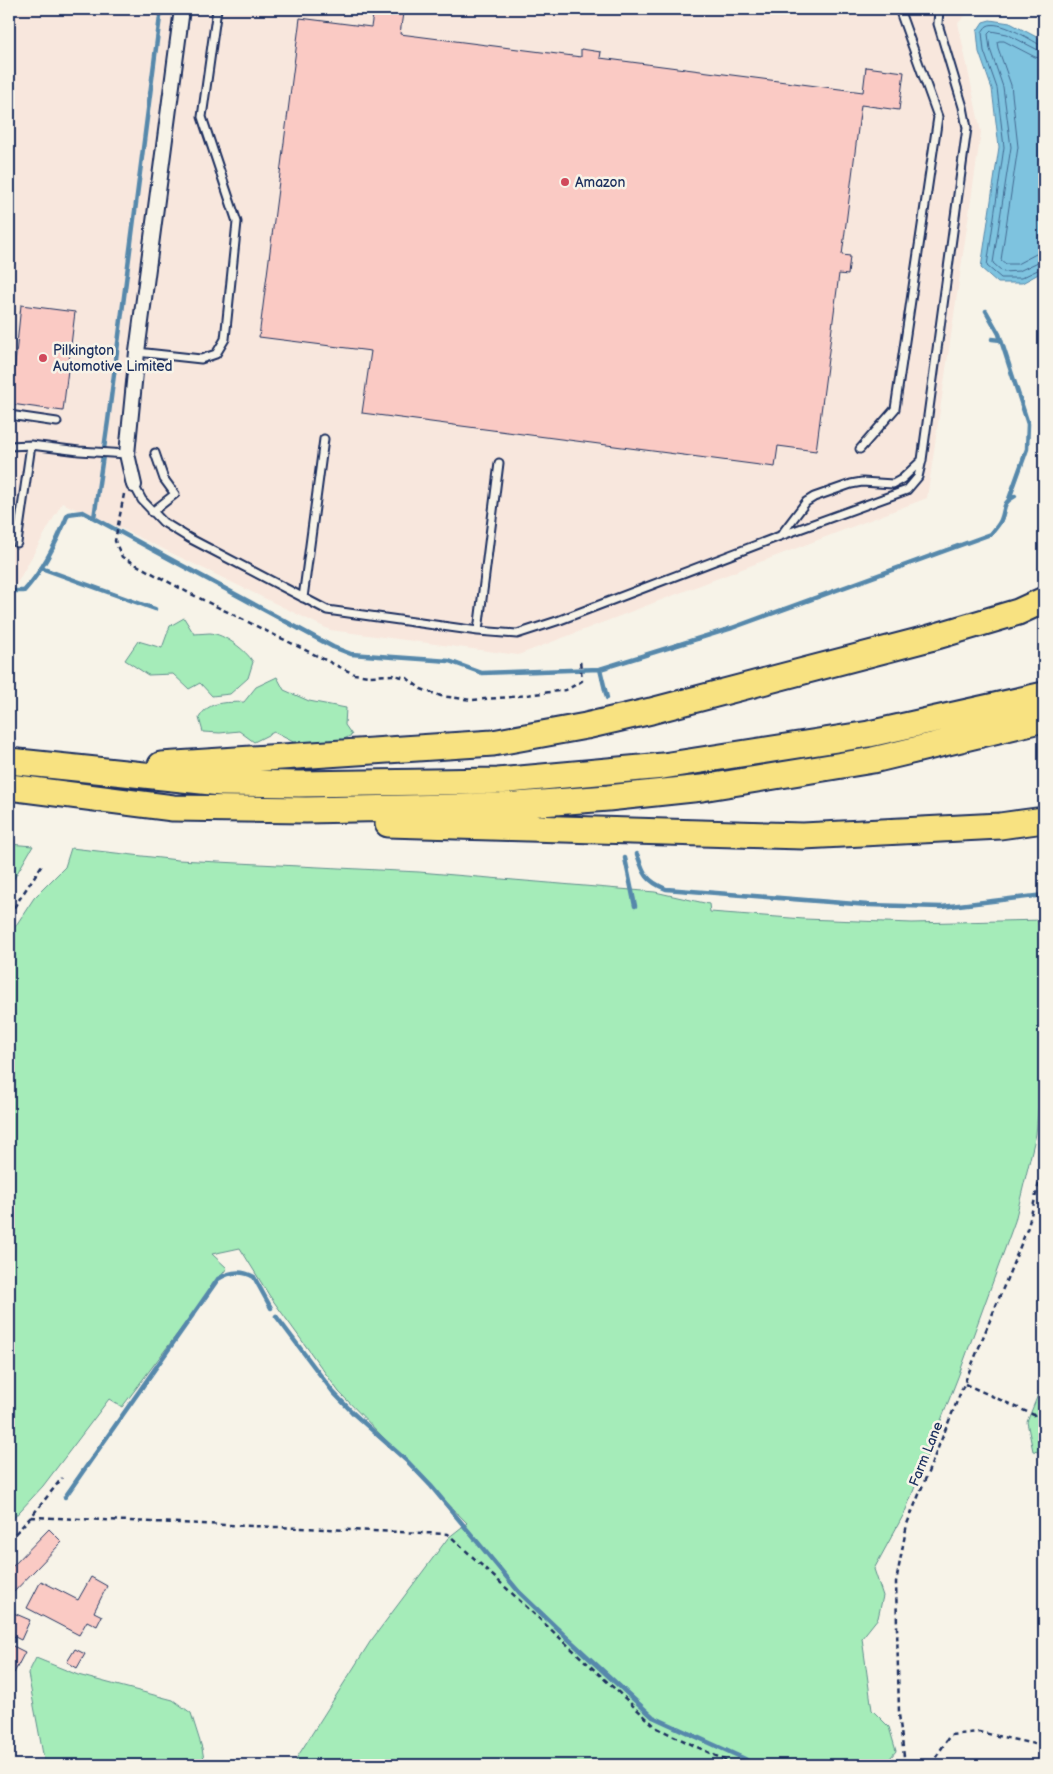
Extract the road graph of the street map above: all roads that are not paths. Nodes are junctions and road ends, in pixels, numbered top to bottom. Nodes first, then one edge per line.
1 (182, 9) edge
2 (218, 9) edge
3 (897, 9) edge
4 (939, 9) edge
5 (137, 352) junction
6 (9, 415) edge
7 (57, 422) dead end
8 (324, 439) dead end
9 (31, 444) junction
10 (9, 446) edge
11 (860, 449) dead end
12 (155, 453) dead end
13 (127, 454) junction
14 (922, 460) junction
15 (499, 463) dead end
16 (134, 485) joint
17 (152, 512) junction
18 (780, 536) junction
19 (17, 543) dead end
20 (303, 598) junction
21 (1044, 600) edge
22 (478, 631) junction
23 (1044, 695) edge
24 (1044, 720) edge
25 (9, 761) edge
26 (88, 770) junction
27 (9, 787) edge
28 (173, 808) junction
29 (1044, 820) edge

1 - 5 street
2 - 5 lane
3 - 11 lane
4 - 14 lane
5 - 13 street
6 - 7 lane
8 - 20 lane
9 - 10 lane
9 - 13 lane
9 - 19 lane
12 - 17 lane
13 - 16 street
14 - 18 lane
14 - 18 lane
15 - 22 lane
16 - 17 lane
17 - 20 lane
18 - 22 lane
20 - 22 lane
21 - 26 highway
23 - 26 highway
24 - 28 highway
25 - 26 highway
27 - 28 highway
28 - 29 highway

